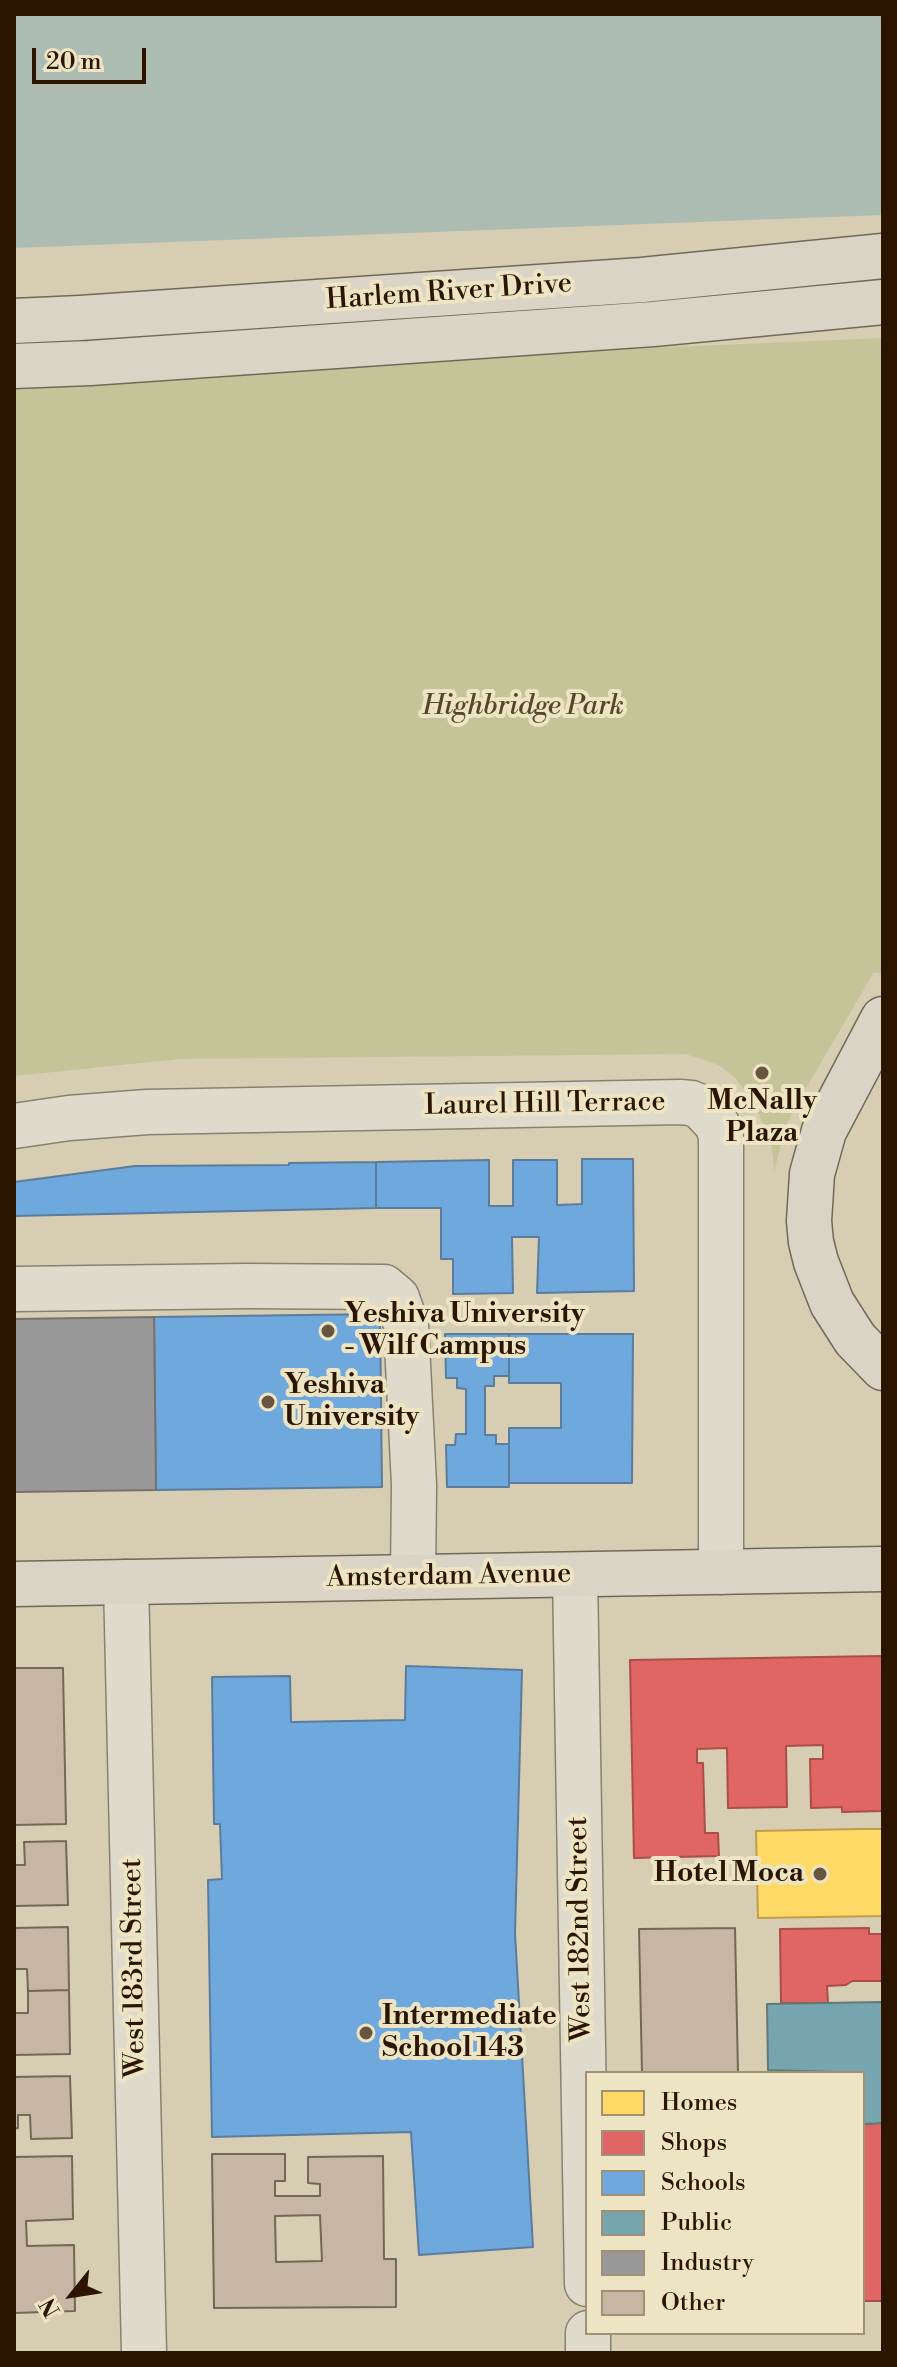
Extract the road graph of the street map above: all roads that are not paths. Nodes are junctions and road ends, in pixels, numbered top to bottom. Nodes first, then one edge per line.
1 (883, 256) edge
2 (883, 302) edge
3 (14, 321) edge
4 (14, 366) edge
5 (883, 1019) edge
6 (14, 1126) edge
7 (14, 1289) edge
8 (883, 1368) edge
9 (883, 1569) edge
10 (721, 1572) junction
11 (575, 1575) junction
12 (413, 1577) junction
13 (126, 1582) junction
14 (14, 1584) edge
15 (585, 2166) edge
16 (144, 2353) edge

1 - 3 main road, Harlem River Drive
2 - 4 main road, Harlem River Drive
5 - 8 main road
6 - 10 street, Laurel Hill Terrace
7 - 12 street
9 - 10 main road, Amsterdam Avenue
10 - 11 main road, Amsterdam Avenue
11 - 12 main road, Amsterdam Avenue
11 - 15 street, West 182nd Street
12 - 13 main road, Amsterdam Avenue
13 - 14 main road, Amsterdam Avenue
13 - 16 street, West 183rd Street

